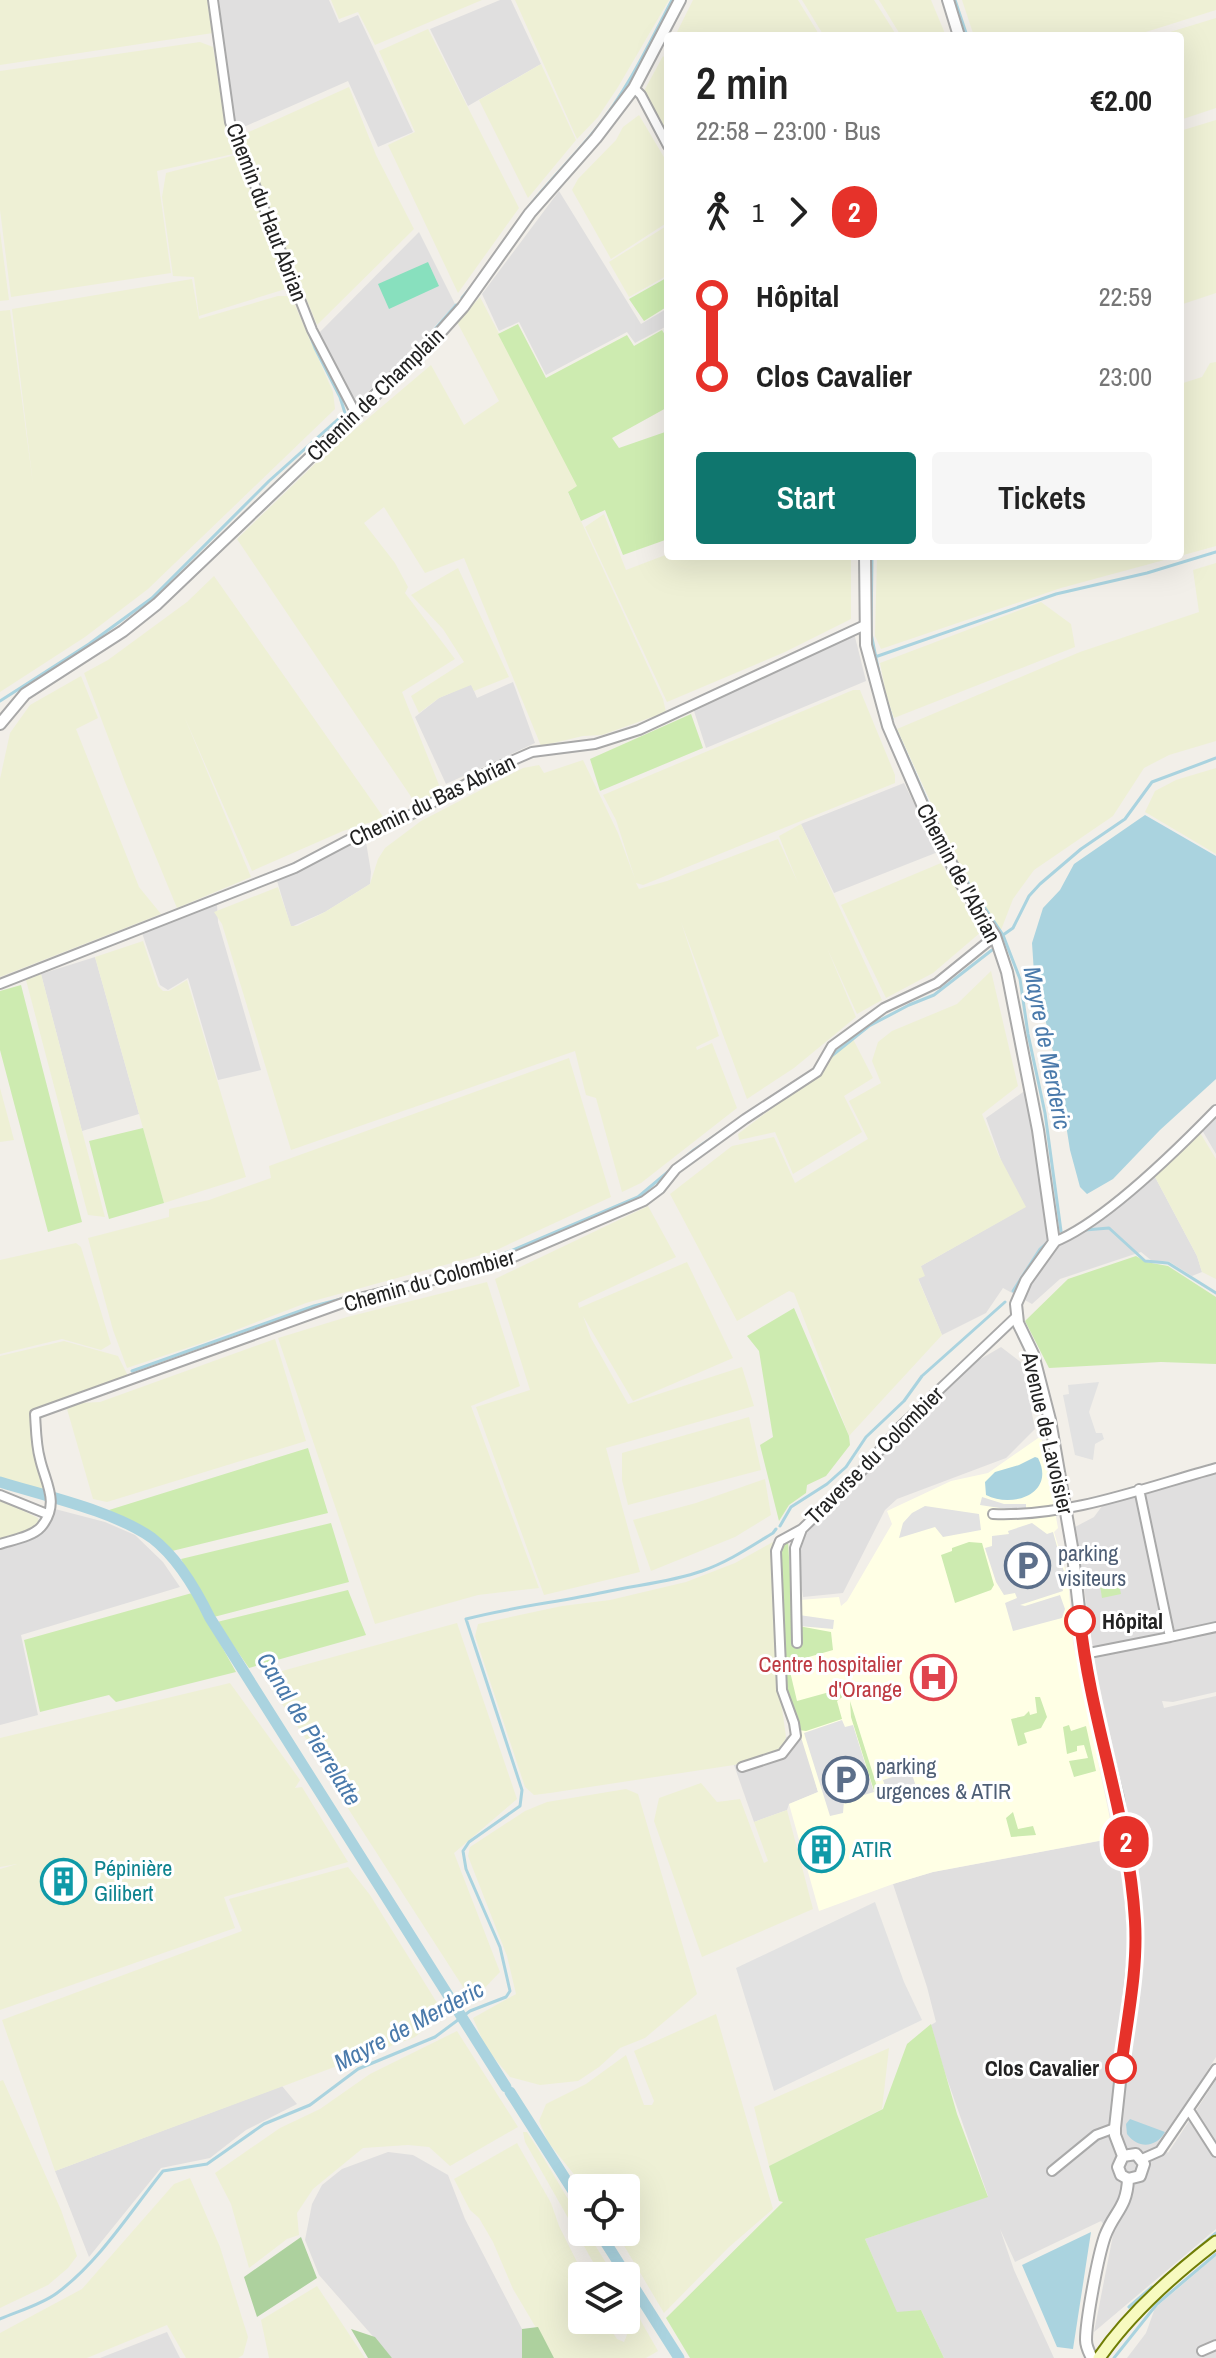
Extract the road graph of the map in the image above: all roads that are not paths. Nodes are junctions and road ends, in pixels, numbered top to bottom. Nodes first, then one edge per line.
1 (213, 0) edge
2 (680, 0) edge
3 (948, 0) edge
4 (958, 32) edge
5 (634, 88) junction
6 (664, 138) edge
7 (356, 414) junction
8 (865, 560) edge
9 (865, 625) junction
10 (0, 723) edge
11 (995, 936) junction
12 (0, 984) edge
13 (1216, 1110) edge
14 (1053, 1239) junction
15 (1017, 1316) junction
16 (1216, 1468) edge
17 (1139, 1489) junction
18 (0, 1495) edge
19 (49, 1505) junction
20 (1066, 1510) junction
21 (993, 1514) dead end
22 (802, 1529) junction
23 (0, 1544) edge
24 (1216, 1627) edge
25 (1170, 1637) junction
26 (797, 1643) dead end
27 (1084, 1654) junction
28 (742, 1767) dead end
29 (1216, 2069) edge
30 (1189, 2110) junction
31 (1115, 2128) junction
32 (1216, 2152) edge
33 (1123, 2156) junction
34 (1142, 2159) junction
35 (1052, 2171) dead end
36 (1128, 2179) junction
37 (1216, 2242) edge
38 (1216, 2345) edge
39 (1202, 2351) dead end
40 (1092, 2358) edge
41 (1099, 2358) edge

1 - 7 street, Chemin du Haut Abrian
2 - 5 street, Chemin de Champlain
3 - 4 street
5 - 6 street
5 - 7 street, Chemin de Champlain
7 - 10 street, Chemin de Champlain
8 - 9 street, Chemin de l'Abrian
9 - 11 street, Chemin de l'Abrian
9 - 12 street, Chemin du Bas Abrian
11 - 14 street, Chemin de l'Abrian
11 - 19 street, Chemin du Colombier
13 - 14 street
14 - 15 street
15 - 20 street, Avenue de Lavoisier
15 - 22 street, Traverse du Colombier
16 - 17 street
17 - 20 street
17 - 25 street
18 - 19 street
19 - 23 street
20 - 21 street
20 - 27 street, Avenue de Lavoisier
22 - 26 street
22 - 28 street, Traverse du Colombier
24 - 25 street
25 - 27 street
27 - 31 street, Avenue de Lavoisier
29 - 30 street
30 - 32 street
30 - 34 street
31 - 33 street, Avenue de Lavoisier
31 - 35 street
33 - 34 street
33 - 36 street, Avenue de Lavoisier
34 - 36 street, Avenue de Lavoisier
36 - 40 street, Avenue de Lavoisier
37 - 41 main road
38 - 39 street

